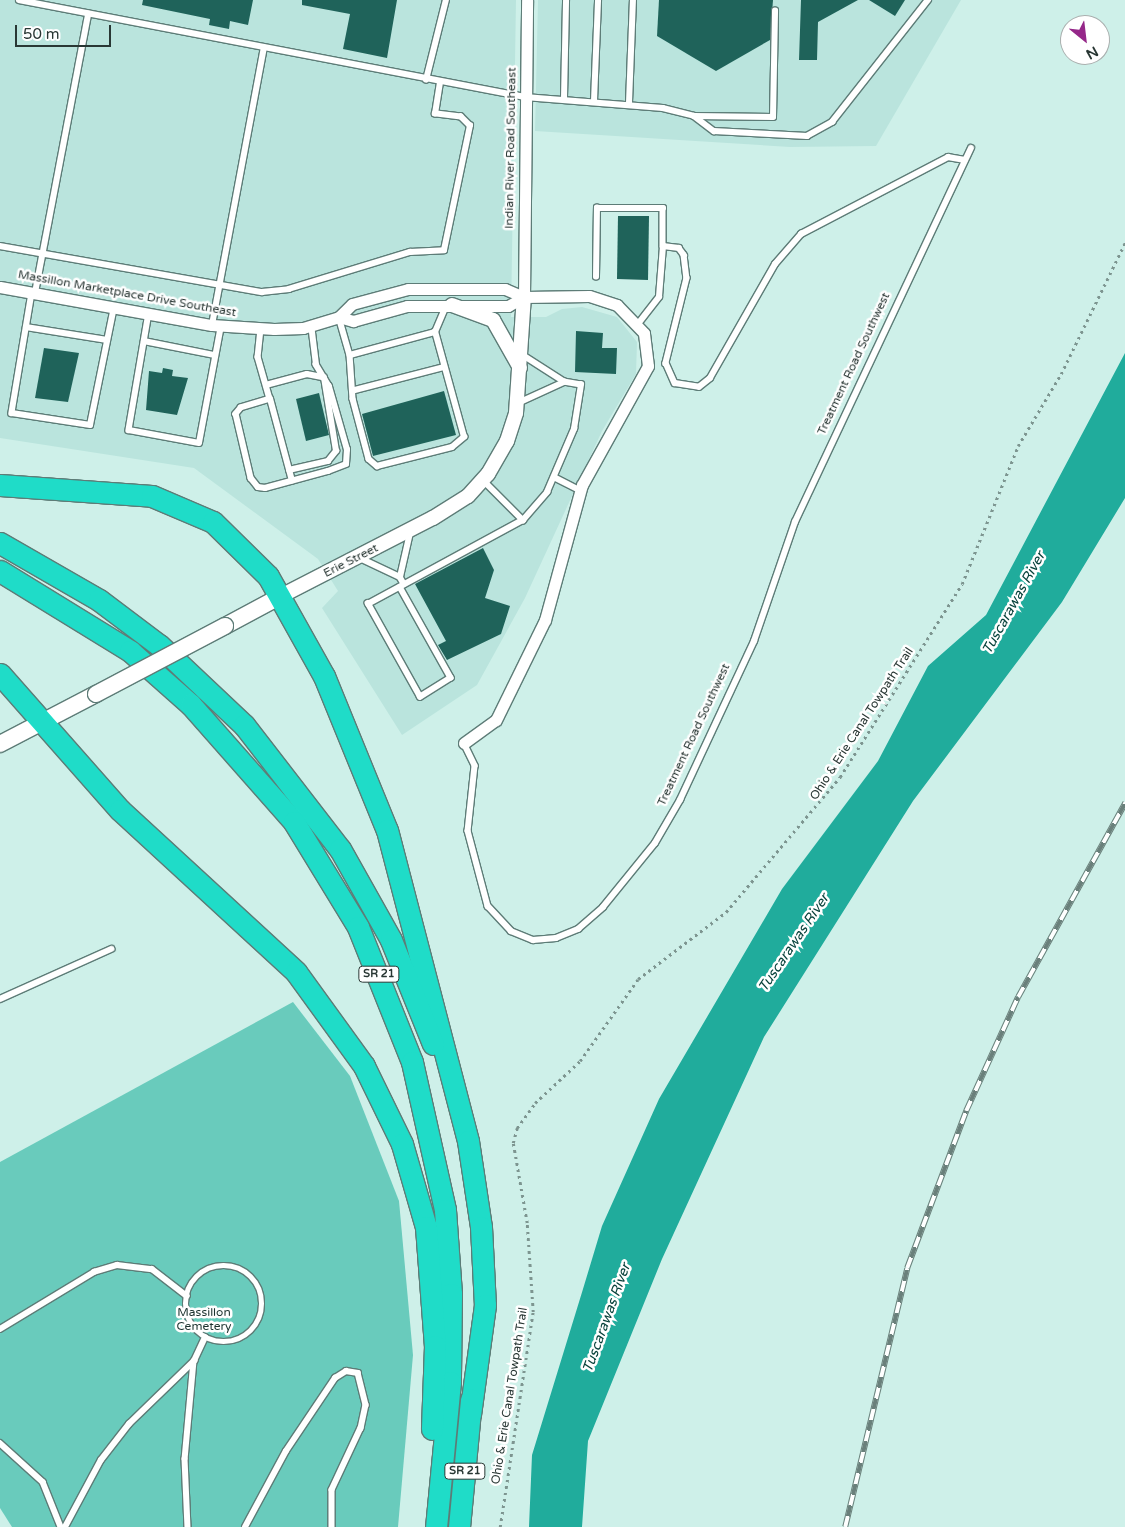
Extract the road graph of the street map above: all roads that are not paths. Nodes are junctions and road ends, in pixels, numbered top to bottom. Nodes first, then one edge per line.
1 (19, 0) edge
2 (446, 0) edge
3 (527, 0) edge
4 (566, 0) edge
5 (598, 0) edge
6 (633, 0) edge
7 (928, 0) edge
8 (775, 11) dead end
9 (88, 14) junction
10 (264, 48) junction
11 (426, 80) junction
12 (440, 82) junction
13 (525, 97) junction
14 (564, 98) junction
15 (594, 100) junction
16 (629, 103) junction
17 (694, 116) junction
18 (971, 148) dead end
19 (965, 160) junction
20 (0, 246) edge
21 (663, 246) junction
22 (42, 254) junction
23 (596, 277) dead end
24 (219, 285) junction
25 (0, 287) edge
26 (33, 293) junction
27 (524, 297) junction
28 (449, 305) junction
29 (114, 307) junction
30 (149, 313) junction
31 (339, 318) junction
32 (638, 324) junction
33 (216, 325) junction
34 (311, 326) junction
35 (26, 327) junction
36 (261, 329) junction
37 (435, 332) junction
38 (107, 340) junction
39 (144, 341) junction
40 (350, 355) junction
41 (522, 355) junction
42 (215, 356) junction
43 (444, 367) junction
44 (521, 371) junction
45 (324, 378) junction
46 (564, 382) junction
47 (266, 385) junction
48 (355, 390) junction
49 (270, 399) junction
50 (518, 403) junction
51 (290, 470) junction
52 (554, 477) junction
53 (483, 480) junction
54 (292, 481) junction
55 (0, 486) edge
56 (580, 490) junction
57 (523, 520) junction
58 (410, 531) junction
59 (0, 543) edge
60 (359, 558) junction
61 (0, 571) edge
62 (400, 577) junction
63 (402, 586) junction
64 (281, 596) junction
65 (0, 674) edge
66 (41, 722) junction
67 (464, 743) joint
68 (0, 744) edge
69 (111, 949) dead end
70 (0, 999) edge
71 (187, 1296) junction
72 (0, 1329) edge
73 (204, 1337) junction
74 (194, 1362) junction
75 (470, 1414) junction
76 (0, 1443) edge
77 (61, 1527) edge
78 (65, 1527) edge
79 (188, 1527) edge
80 (245, 1527) edge
81 (332, 1527) edge
82 (429, 1527) edge
83 (436, 1527) edge
84 (460, 1527) edge

1 - 9 lane
2 - 11 lane
3 - 13 street, Indian River Road Southeast
4 - 14 lane
5 - 15 lane
6 - 16 lane
7 - 17 lane
8 - 17 lane
9 - 10 lane
9 - 22 lane
10 - 11 lane
10 - 24 lane
11 - 12 lane
12 - 13 lane
12 - 24 lane
13 - 14 lane
13 - 27 street, Indian River Road Southeast
14 - 15 lane
15 - 16 lane
16 - 17 lane
18 - 19 lane, Treatment Road Southwest
19 - 21 lane
19 - 67 lane, Treatment Road Southwest
20 - 22 lane
21 - 23 lane
21 - 32 lane
22 - 24 lane
22 - 26 lane
24 - 33 lane
25 - 26 street, Massillon Marketplace Drive Southeast
26 - 29 street, Massillon Marketplace Drive Southeast
26 - 35 lane
27 - 28 street, Massillon Marketplace Drive Southeast
27 - 31 street, Massillon Marketplace Drive Southeast
27 - 32 street, Treatment Road Southwest
27 - 41 street, Erie Street
28 - 31 street, Massillon Marketplace Drive Southeast
28 - 37 lane
28 - 44 street
29 - 30 street, Massillon Marketplace Drive Southeast
29 - 38 lane
30 - 33 street, Massillon Marketplace Drive Southeast
30 - 39 lane
31 - 34 street, Massillon Marketplace Drive Southeast
31 - 40 lane
32 - 56 street, Treatment Road Southwest
33 - 36 street, Massillon Marketplace Drive Southeast
33 - 42 lane
34 - 36 street, Massillon Marketplace Drive Southeast
34 - 45 lane
35 - 38 lane
35 - 38 lane
36 - 47 lane
37 - 40 lane
37 - 43 lane
39 - 42 lane
39 - 42 lane
40 - 48 lane
41 - 44 street, Erie Street
41 - 46 lane
43 - 48 lane
43 - 48 lane
44 - 50 street, Erie Street
45 - 47 lane
45 - 51 lane
45 - 54 lane
46 - 50 lane
46 - 52 lane
47 - 49 lane
49 - 51 lane
49 - 54 lane
50 - 53 street, Erie Street
51 - 54 lane
52 - 56 lane
52 - 57 lane
53 - 57 lane
53 - 58 street, Erie Street
55 - 64 highway
56 - 67 street, Treatment Road Southwest
57 - 63 lane
58 - 60 street, Erie Street
58 - 62 lane
59 - 75 highway, SR 21
60 - 62 lane
60 - 64 street, Erie Street
61 - 83 highway, SR 21
62 - 63 lane
63 - 63 lane
64 - 66 main road, Erie Street, bridge
64 - 75 highway
65 - 66 highway
66 - 68 main road, Erie Street
66 - 82 highway
69 - 70 lane
71 - 72 lane
71 - 73 lane
71 - 73 lane
73 - 74 lane
74 - 78 lane
74 - 79 lane
75 - 84 highway, SR 21
76 - 77 lane
80 - 81 lane

